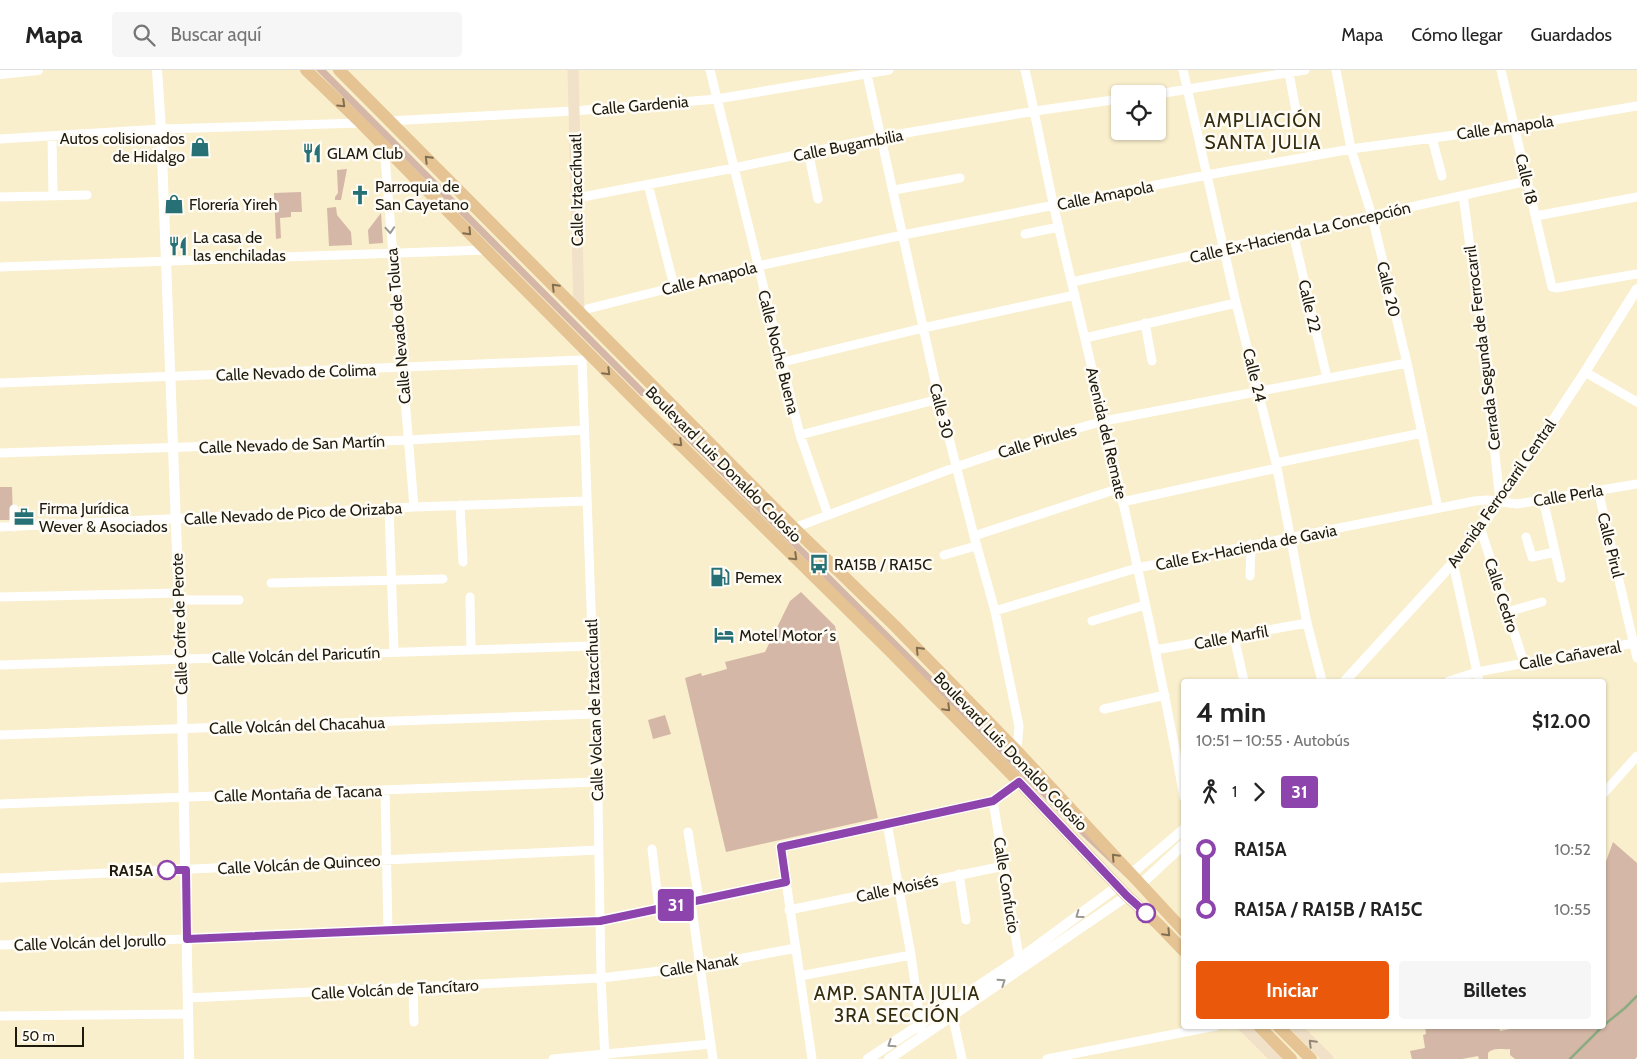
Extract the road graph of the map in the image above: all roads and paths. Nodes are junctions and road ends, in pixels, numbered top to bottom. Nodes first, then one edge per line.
1 (38, 70) edge
2 (157, 70) edge
3 (306, 70) edge
4 (338, 70) edge
5 (573, 70) edge
6 (710, 70) edge
7 (889, 70) edge
8 (1025, 70) edge
9 (1183, 70) edge
10 (1248, 70) edge
11 (1305, 70) edge
12 (1336, 70) edge
13 (1501, 70) edge
14 (867, 72) edge
15 (1290, 73) junction
16 (0, 74) edge
17 (1249, 80) junction
18 (1188, 90) junction
19 (1166, 93) edge
20 (717, 99) junction
21 (1111, 100) edge
22 (1637, 106) edge
23 (574, 111) junction
24 (1035, 111) junction
25 (1296, 111) dead end
26 (389, 121) junction
27 (362, 123) junction
28 (1514, 127) junction
29 (161, 129) junction
30 (52, 136) junction
31 (882, 137) junction
32 (1432, 138) junction
33 (0, 140) edge
34 (384, 146) junction
35 (1351, 149) junction
36 (808, 151) junction
37 (734, 168) junction
38 (1207, 175) junction
39 (1442, 176) dead end
40 (960, 178) dead end
41 (1528, 181) junction
42 (648, 184) junction
43 (894, 190) junction
44 (87, 195) dead end
45 (1463, 195) junction
46 (53, 196) junction
47 (0, 197) edge
48 (1637, 197) edge
49 (577, 198) junction
50 (818, 199) dead end
51 (1054, 205) junction
52 (1372, 216) junction
53 (1536, 216) junction
54 (1059, 227) junction
55 (1293, 233) junction
56 (1025, 234) dead end
57 (903, 235) junction
58 (1225, 249) junction
59 (486, 250) junction
60 (392, 252) junction
61 (166, 260) junction
62 (758, 266) junction
63 (0, 267) edge
64 (1637, 274) edge
65 (1072, 282) junction
66 (674, 286) junction
67 (1637, 289) edge
68 (1075, 295) junction
69 (1236, 303) junction
70 (579, 311) junction
71 (1145, 323) junction
72 (923, 328) junction
73 (1085, 338) junction
74 (585, 356) junction
75 (1152, 360) dead end
76 (783, 362) junction
77 (1407, 363) junction
78 (402, 368) junction
79 (1585, 372) junction
80 (171, 376) junction
81 (1327, 378) junction
82 (0, 384) edge
83 (1259, 391) junction
84 (939, 399) junction
85 (1637, 402) edge
86 (1104, 421) junction
87 (584, 430) junction
88 (1422, 433) junction
89 (800, 435) junction
90 (409, 440) junction
91 (174, 447) junction
92 (0, 453) edge
93 (1277, 465) junction
94 (956, 467) junction
95 (1637, 484) edge
96 (1120, 488) junction
97 (1598, 490) junction
98 (1543, 499) junction
99 (586, 501) junction
100 (1500, 501) junction
101 (1122, 502) junction
102 (460, 505) junction
103 (414, 506) junction
104 (389, 508) junction
105 (1438, 508) junction
106 (14, 509) dead end
107 (828, 515) junction
108 (176, 519) junction
109 (0, 527) edge
110 (14, 527) junction
111 (1480, 527) junction
112 (794, 528) junction
113 (1526, 537) dead end
114 (1291, 538) junction
115 (975, 541) junction
116 (1251, 544) junction
117 (1555, 552) junction
118 (944, 555) dead end
119 (463, 562) dead end
120 (1453, 563) junction
121 (1137, 568) junction
122 (1250, 576) dead end
123 (1561, 578) dead end
124 (443, 579) dead end
125 (392, 581) junction
126 (271, 583) dead end
127 (178, 596) junction
128 (0, 597) edge
129 (470, 597) dead end
130 (239, 600) dead end
131 (1542, 602) dead end
132 (1145, 605) junction
133 (996, 611) junction
134 (1507, 612) junction
135 (1092, 622) dead end
136 (1307, 623) junction
137 (1234, 637) junction
138 (1634, 643) junction
139 (592, 646) junction
140 (471, 650) junction
141 (1155, 650) junction
142 (394, 651) junction
143 (1637, 658) edge
144 (181, 659) junction
145 (1524, 663) junction
146 (0, 665) edge
147 (1478, 677) edge
148 (1244, 679) edge
149 (1321, 679) edge
150 (1347, 679) edge
151 (1464, 679) edge
152 (1165, 695) junction
153 (1104, 708) dead end
154 (595, 714) junction
155 (183, 728) junction
156 (0, 735) edge
157 (1018, 751) junction
158 (1637, 756) edge
159 (1181, 781) edge
160 (597, 782) junction
161 (1019, 782) junction
162 (385, 791) junction
163 (1606, 791) edge
164 (184, 796) junction
165 (993, 801) junction
166 (0, 804) edge
167 (887, 823) junction
168 (688, 832) dead end
169 (1181, 832) edge
170 (1181, 847) edge
171 (652, 849) dead end
172 (598, 850) junction
173 (387, 860) junction
174 (1004, 866) junction
175 (186, 870) junction
176 (959, 874) junction
177 (1131, 874) junction
178 (0, 878) edge
179 (786, 882) junction
180 (1141, 884) junction
181 (1118, 886) junction
182 (899, 887) junction
183 (1127, 896) junction
184 (695, 901) junction
185 (659, 909) junction
186 (790, 910) junction
187 (1178, 919) edge
188 (966, 920) dead end
189 (600, 921) junction
190 (388, 930) junction
191 (187, 939) junction
192 (0, 945) edge
193 (796, 948) junction
194 (1181, 949) edge
195 (911, 955) junction
196 (1019, 958) junction
197 (701, 966) junction
198 (1021, 969) junction
199 (800, 976) junction
200 (601, 978) junction
201 (412, 988) junction
202 (188, 998) junction
203 (950, 1004) junction
204 (188, 1014) junction
205 (0, 1016) edge
206 (952, 1016) junction
207 (414, 1022) dead end
208 (921, 1024) junction
209 (1201, 1029) edge
210 (1246, 1029) edge
211 (1261, 1029) edge
212 (1281, 1029) edge
213 (1298, 1029) edge
214 (922, 1036) junction
215 (711, 1044) junction
216 (605, 1057) edge
217 (189, 1059) edge
218 (553, 1059) edge
219 (713, 1059) edge
220 (812, 1059) edge
221 (868, 1059) edge
222 (889, 1059) edge
223 (962, 1059) edge
224 (1047, 1059) edge
225 (1276, 1059) edge
226 (1291, 1059) edge
227 (1311, 1059) edge
228 (1328, 1059) edge

1 - 16 street
2 - 29 street, Calle Cofre de Perote
3 -> 27 main road, Boulevard Luis Donaldo Colosio
4 - 26 main road, Boulevard Luis Donaldo Colosio
5 - 23 main road, Calle Iztaccíhuatl
6 - 20 street, Calle Noche Buena
7 - 14 street, Calle Gardenia
8 - 24 street, Avenida del Remate
9 - 18 street, Calle 24
10 - 17 street
11 - 15 street
12 - 35 street, Calle 20
13 - 28 street, Calle 18
14 - 20 street, Calle Gardenia
14 - 31 street, Calle 30
15 - 17 street
15 - 25 street
17 - 18 street
18 - 19 street
18 - 38 street, Calle 24
20 - 23 street, Calle Gardenia
20 - 37 street, Calle Noche Buena
21 - 24 street, Calle Bugambilia
22 - 28 street, Calle Amapola
23 - 26 street, Calle Gardenia
23 - 49 main road, Calle Iztaccíhuatl
24 - 31 street, Calle Bugambilia
24 - 51 street, Avenida del Remate
70 -> 26 main road, Boulevard Luis Donaldo Colosio
27 - 29 street
27 - 34 main road, Boulevard Luis Donaldo Colosio
28 - 32 street, Calle Amapola
28 - 41 street, Calle 18
29 - 30 street
29 - 61 street, Calle Cofre de Perote
30 - 33 street
30 - 46 street
31 - 36 street, Calle Bugambilia
31 - 43 street, Calle 30
32 - 35 street, Calle Amapola
32 - 39 street
34 -> 59 main road, Boulevard Luis Donaldo Colosio
34 -> 60 street, Calle Nevado de Toluca
35 - 38 street, Calle Amapola
35 - 52 street, Calle 20
36 - 37 street, Calle Bugambilia
36 - 50 street
37 - 42 street, Calle Bugambilia
37 - 62 street, Calle Noche Buena
38 - 51 street, Calle Amapola
38 - 58 street, Calle 24
40 - 43 street
41 - 45 street, Calle Ex-Hacienda La Concepción
41 - 53 street, Calle 18
42 - 49 street, Calle Bugambilia
42 - 66 street
43 - 57 street, Calle 30
44 - 46 street
45 - 52 street, Calle Ex-Hacienda La Concepción
45 - 100 street, Cerrada Segunda de Ferrocarril
46 - 47 street
48 - 53 street
49 - 70 main road, Calle Iztaccíhuatl
51 - 54 street, Avenida del Remate
51 - 57 street, Calle Amapola
52 - 55 street, Calle Ex-Hacienda La Concepción
52 - 77 street, Calle 20
53 - 64 street, Calle 18
54 - 56 street
54 - 65 street, Avenida del Remate
55 - 58 street, Calle Ex-Hacienda La Concepción
55 - 81 street, Calle 22
57 - 62 street, Calle Amapola
57 - 72 street, Calle 30
58 - 65 street, Calle Ex-Hacienda La Concepción
58 - 69 street, Calle 24
59 - 60 street
59 - 74 main road, Boulevard Luis Donaldo Colosio
60 - 61 street
60 - 78 street, Calle Nevado de Toluca
61 - 63 street
61 - 80 street, Calle Cofre de Perote
62 - 66 street, Calle Amapola
62 - 76 street, Calle Noche Buena
65 - 68 street, Avenida del Remate
66 - 70 street, Calle Amapola
67 - 79 street, Avenida Ferrocarril Central
68 - 72 street
68 - 73 street, Avenida del Remate
69 - 71 street
69 - 83 street, Calle 24
70 - 112 main road, Boulevard Luis Donaldo Colosio
71 - 73 street
71 - 75 street
72 - 76 street
72 - 84 street, Calle 30
73 - 86 street, Avenida del Remate
74 - 78 street, Calle Nevado de Colima
74 - 87 street, Calle Volcan de Iztaccíhuatl
74 -> 161 main road, Boulevard Luis Donaldo Colosio
76 - 89 street, Calle Noche Buena
77 - 81 street, Calle Pirules
77 - 88 street, Calle 20
78 - 80 street, Calle Nevado de Colima
78 - 90 street, Calle Nevado de Toluca
79 - 85 street
79 - 100 street, Avenida Ferrocarril Central
80 - 82 street, Calle Nevado de Colima
80 - 91 street, Calle Cofre de Perote
81 - 83 street, Calle Pirules
83 - 86 street, Calle Pirules
83 - 93 street, Calle 24
84 - 89 street
84 - 94 street, Calle 30
86 - 94 street, Calle Pirules
86 - 96 street, Avenida del Remate
87 - 90 street, Calle Nevado de San Martín
87 - 99 street, Calle Volcan de Iztaccíhuatl
88 - 93 street
88 - 105 street, Calle 20
89 - 107 street, Calle Noche Buena
90 - 91 street, Calle Nevado de San Martín
90 - 103 street, Calle Nevado de Toluca
91 - 92 street, Calle Nevado de San Martín
91 - 108 street, Calle Cofre de Perote
93 - 101 street
93 - 114 street, Calle 24
94 - 107 street, Calle Pirules
94 - 115 street, Calle 30
95 - 97 street, Calle Perla
96 - 101 street, Avenida del Remate
96 - 115 street
97 - 98 street, Calle Perla
97 - 138 street, Calle Pirul
98 - 100 street, Calle Perla
98 - 117 street
99 - 102 street, Calle Nevado de Pico de Orizaba
99 - 139 street, Calle Volcan de Iztaccíhuatl
100 - 105 street, Calle Ex-Hacienda de Gavia
100 - 111 street, Avenida Ferrocarril Central
101 - 121 street, Avenida del Remate
102 - 103 street, Calle Nevado de Pico de Orizaba
102 - 119 street
103 - 104 street, Calle Nevado de Pico de Orizaba
104 - 108 street, Calle Nevado de Pico de Orizaba
104 - 125 street
105 - 114 street, Calle Ex-Hacienda de Gavia
106 - 110 street
107 - 112 street, Calle Pirules
108 - 110 street, Calle Nevado de Pico de Orizaba
108 - 127 street, Calle Cofre de Perote
109 - 110 street, Calle Nevado de Pico de Orizaba
111 - 120 street, Avenida Ferrocarril Central
111 - 134 street, Calle Cedro
157 -> 112 main road, Boulevard Luis Donaldo Colosio
113 - 117 street
114 - 116 street, Calle Ex-Hacienda de Gavia
114 - 136 street, Calle 24
115 - 118 street
115 - 133 street, Calle 30
116 - 121 street, Calle Ex-Hacienda de Gavia
116 - 122 street
117 - 123 street
120 - 147 street
120 - 150 street, Avenida Ferrocarril Central
121 - 132 street, Avenida del Remate
121 - 133 street, Calle Ex-Hacienda de Gavia
124 - 125 street
125 - 126 street
125 - 142 street
127 - 128 street
127 - 130 street
127 - 144 street, Calle Cofre de Perote
129 - 140 street
131 - 134 street
132 - 135 street
132 - 141 street, Avenida del Remate
133 - 157 street, Calle 30
134 - 145 street, Calle Cedro
136 - 137 street, Calle Marfil
136 - 149 street, Calle 24
137 - 141 street, Calle Marfil
137 - 148 street
138 - 143 street, Calle Pirul
138 - 145 street, Calle Cañaveral
139 - 140 street, Calle Volcán del Paricutín
139 - 154 street, Calle Volcan de Iztaccíhuatl
140 - 142 street, Calle Volcán del Paricutín
141 - 152 street, Avenida del Remate
142 - 144 street, Calle Volcán del Paricutín
144 - 146 street, Calle Volcán del Paricutín
144 - 155 street, Calle Cofre de Perote
145 - 147 street, Calle Cañaveral
147 - 151 street, Calle Cañaveral
152 - 153 street
152 - 159 street, Avenida del Remate
154 - 155 street, Calle Volcán del Chacahua
154 - 160 street, Calle Volcan de Iztaccíhuatl
155 - 156 street, Calle Volcán del Chacahua
155 - 164 street, Calle Cofre de Perote
177 -> 157 main road, Boulevard Luis Donaldo Colosio
158 - 163 street
160 - 162 street, Calle Montaña de Tacana
160 - 172 street, Calle Volcan de Iztaccíhuatl
161 - 165 street
161 - 181 main road, Boulevard Luis Donaldo Colosio
162 - 164 street, Calle Montaña de Tacana
162 - 173 street
164 - 166 street, Calle Montaña de Tacana
164 - 175 street, Calle Cofre de Perote
165 - 167 street
165 - 174 street, Calle Confucio
167 - 179 street
167 - 182 street
168 - 184 street
169 - 177 street
170 - 180 street
171 - 185 street
172 - 173 street, Calle Volcán de Quinceo
172 - 189 street, Calle Volcan de Iztaccíhuatl
173 - 175 street, Calle Volcán de Quinceo
173 - 190 street
174 - 176 street, Calle Moisés
174 - 196 street, Calle Confucio
175 - 178 street, Calle Volcán de Quinceo
175 - 191 street, Calle Cofre de Perote
176 - 182 street, Calle Moisés
176 - 188 street
177 - 180 main road, Boulevard Luis Donaldo Colosio
179 - 184 street, Calle Volcán del Jorullo
179 - 186 street
180 - 187 main road, Boulevard Luis Donaldo Colosio
181 - 183 main road, Boulevard Luis Donaldo Colosio
181 -> 196 street
182 - 186 street, Calle Moisés
182 - 195 street
183 -> 194 main road, Boulevard Luis Donaldo Colosio
183 - 198 street
184 - 185 street, Calle Volcán del Jorullo
184 - 197 street
185 - 189 street, Calle Volcán del Jorullo
186 - 193 street
189 - 190 street, Calle Volcán del Jorullo
189 - 200 street, Calle Volcan de Iztaccíhuatl
190 - 191 street, Calle Volcán del Jorullo
191 - 192 street, Calle Volcán del Jorullo
191 - 202 street, Calle Cofre de Perote
193 - 197 street, Calle Nanak
193 - 199 street
195 - 199 street
195 - 208 street
196 - 198 street, Calle Confucio
196 - 203 street
197 - 200 street, Calle Nanak
197 - 215 street
206 -> 198 street
199 - 220 street
200 - 201 street, Calle Volcán de Tancítaro
200 - 216 street, Calle Volcan de Iztaccíhuatl
201 - 202 street, Calle Volcán de Tancítaro
201 - 207 street
202 - 204 street, Calle Cofre de Perote
203 - 206 street
203 - 208 street
204 - 205 street
204 - 217 street, Calle Cofre de Perote
206 - 214 street
206 - 223 street
208 - 214 street
208 -> 221 street
209 - 224 street
210 - 225 main road
211 - 226 main road
212 - 227 main road
228 -> 213 main road
214 - 222 street
215 - 216 street
215 - 219 street
216 - 218 street

